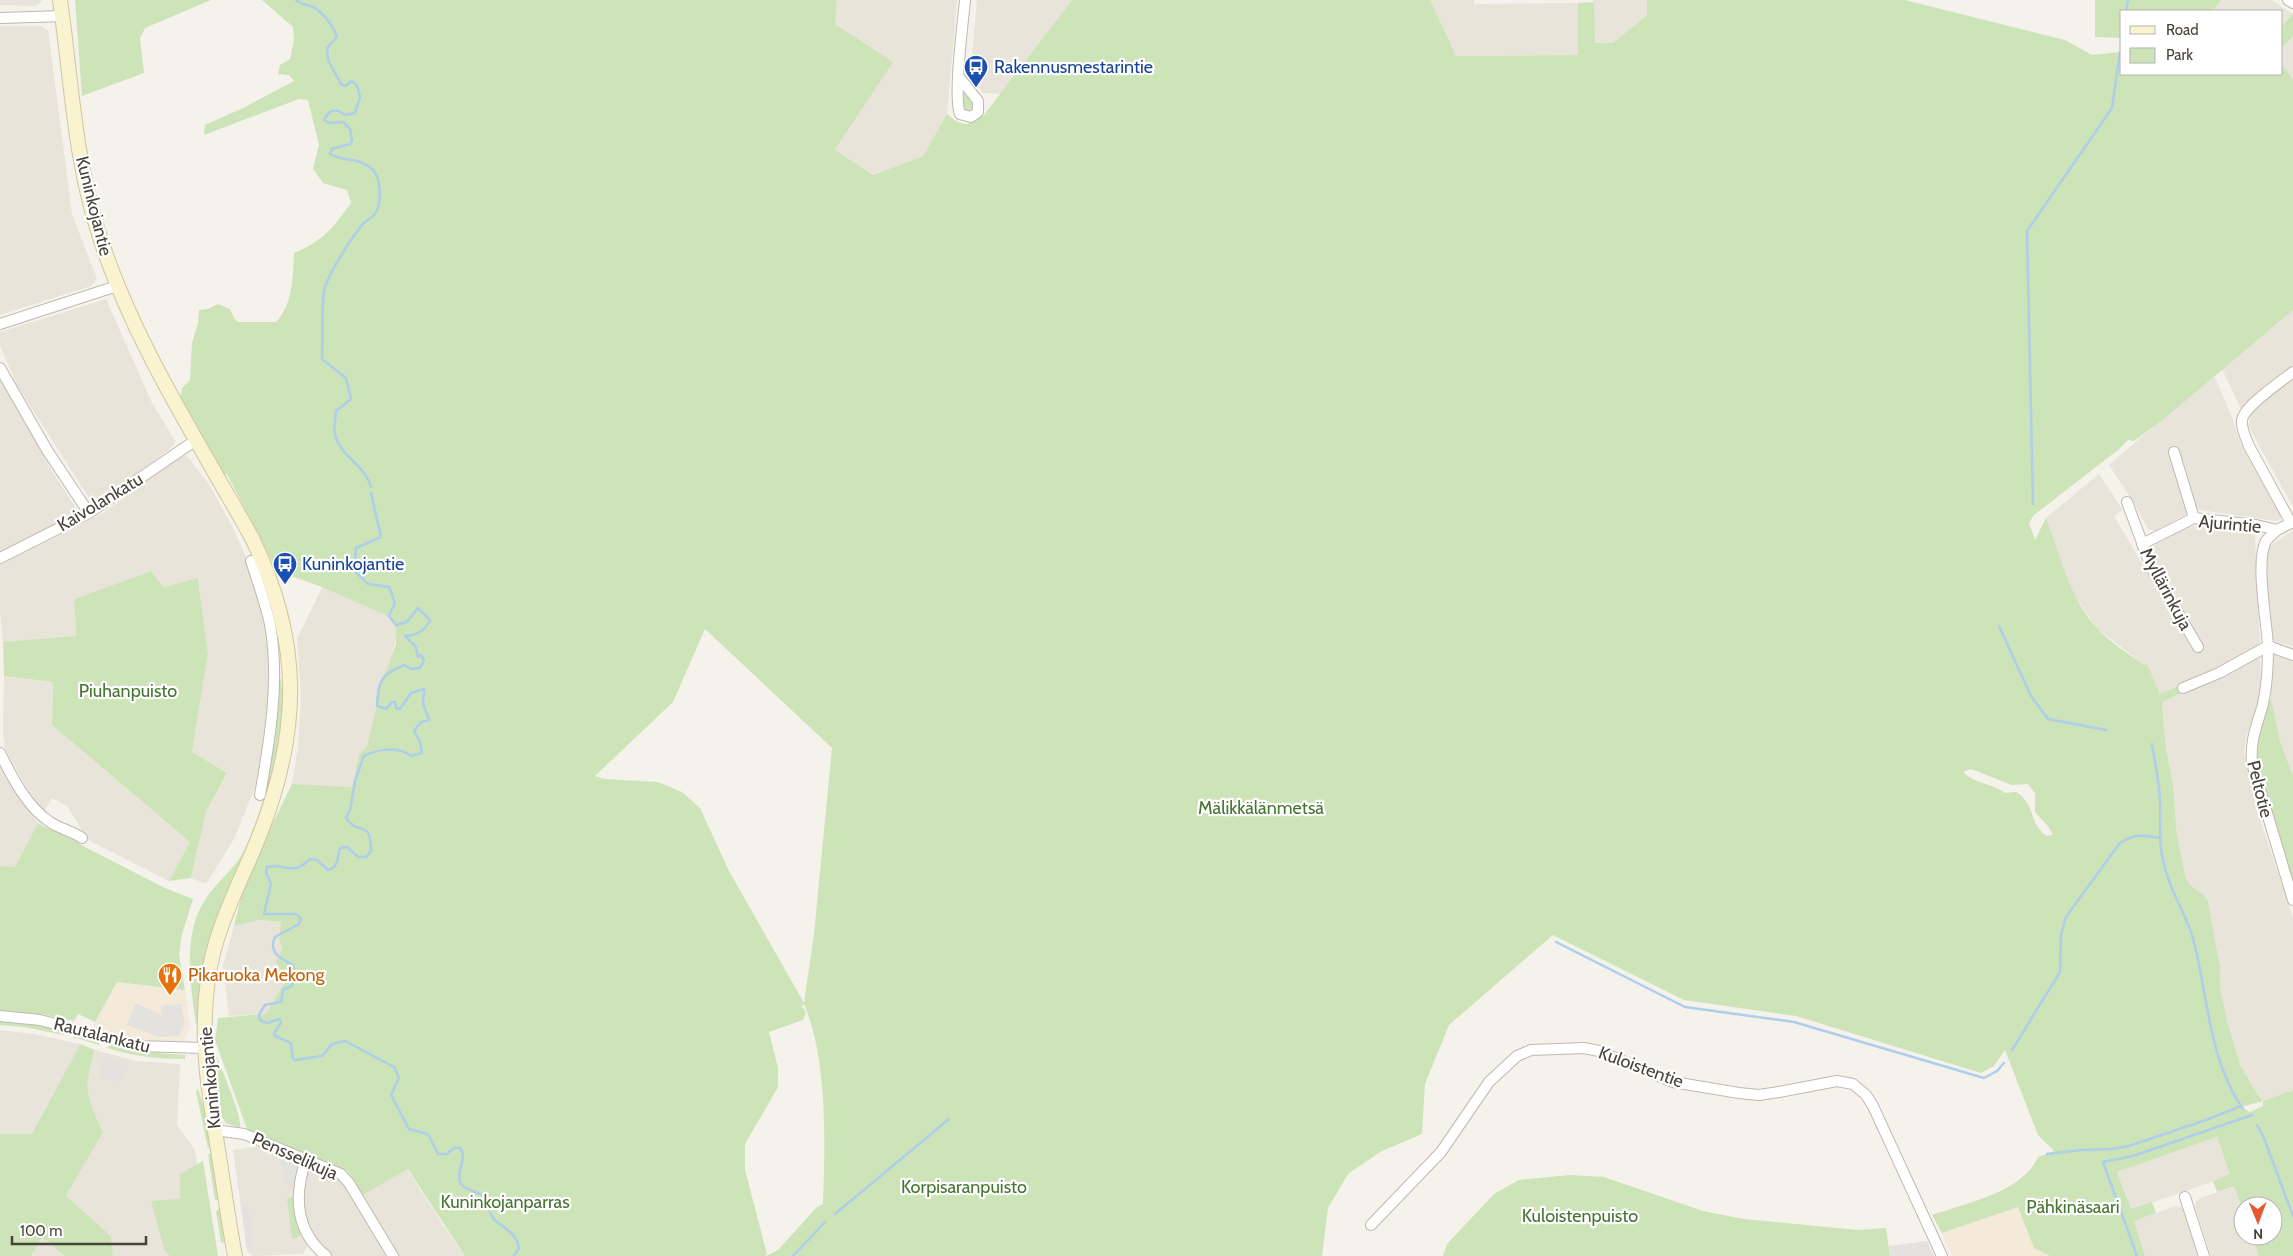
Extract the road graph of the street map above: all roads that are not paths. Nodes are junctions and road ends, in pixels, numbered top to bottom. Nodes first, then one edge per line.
1 (60, 0) edge
2 (965, 0) edge
3 (2288, 0) edge
4 (2293, 3) edge
5 (62, 16) junction
6 (0, 18) edge
7 (959, 77) dead end
8 (117, 286) junction
9 (0, 324) edge
10 (0, 368) edge
11 (2293, 372) edge
12 (196, 440) junction
13 (2174, 452) dead end
14 (2127, 502) dead end
15 (89, 513) junction
16 (2194, 518) junction
17 (2292, 522) edge
18 (2277, 530) junction
19 (2142, 544) junction
20 (0, 558) edge
21 (251, 561) dead end
22 (287, 642) junction
23 (272, 644) junction
24 (2268, 646) junction
25 (2198, 647) dead end
26 (2293, 655) edge
27 (2183, 688) dead end
28 (0, 753) edge
29 (260, 795) dead end
30 (82, 838) dead end
31 (2293, 900) edge
32 (0, 1016) edge
33 (204, 1048) junction
34 (214, 1130) junction
35 (306, 1160) junction
36 (2185, 1197) dead end
37 (1372, 1225) dead end
38 (234, 1256) edge
39 (326, 1256) edge
40 (392, 1256) edge
41 (1942, 1256) edge
42 (2204, 1256) edge

1 - 5 main road, Kuninkojantie
2 - 7 street
3 - 4 street
5 - 6 street
5 - 8 main road, Kuninkojantie
8 - 9 street
8 - 12 main road, Kuninkojantie
10 - 15 street
11 - 17 street
12 - 15 street, Kaivolankatu
12 - 22 main road, Kuninkojantie
13 - 16 street
14 - 19 street, Myllärinkuja
15 - 20 street, Kaivolankatu
16 - 18 street, Ajurintie
16 - 19 street, Ajurintie
17 - 18 street, Ajurintie
18 - 24 street, Peltotie
19 - 25 street, Myllärinkuja
21 - 23 street
22 - 23 street
22 - 33 main road, Kuninkojantie
23 - 29 street
24 - 26 street
24 - 27 street
24 - 31 street, Peltotie
28 - 30 street
32 - 33 street, Rautalankatu
33 - 34 main road, Kuninkojantie
34 - 35 street, Pensselikuja
34 - 38 main road, Kuninkojantie
35 - 39 street
35 - 40 street, Pensselikuja
36 - 42 street
37 - 41 street, Kuloistentie

